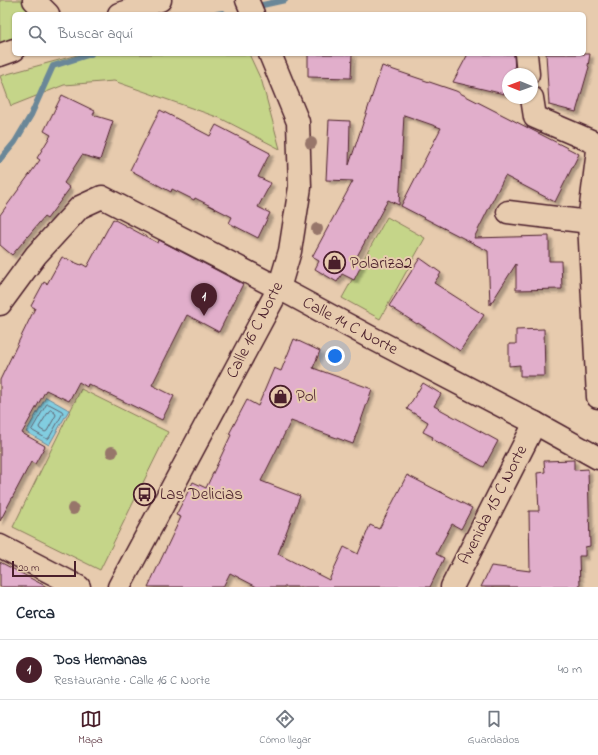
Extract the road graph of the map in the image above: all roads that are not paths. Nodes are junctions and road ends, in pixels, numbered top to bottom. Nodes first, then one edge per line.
1 (34, 0) edge
2 (160, 0) edge
3 (247, 0) edge
4 (46, 12) edge
5 (125, 12) edge
6 (252, 12) edge
7 (12, 51) edge
8 (0, 55) edge
9 (271, 56) edge
10 (526, 56) edge
11 (527, 68) edge
12 (533, 104) edge
13 (598, 144) edge
14 (598, 150) edge
15 (508, 212) dead end
16 (589, 222) junction
17 (279, 288) junction
18 (0, 304) edge
19 (598, 397) edge
20 (535, 424) junction
21 (598, 458) edge
22 (0, 546) edge
23 (79, 587) edge
24 (119, 587) edge
25 (452, 587) edge

1 - 4 street
2 - 5 street
3 - 6 street
7 - 8 street
9 - 17 street, Calle 16 C Norte
10 - 11 street
12 - 13 street
14 - 16 street
15 - 16 street
16 - 19 street
17 - 18 street, Calle 14 C Norte
17 - 20 street, Calle 14 C Norte
17 - 24 street, Calle 16 C Norte
20 - 21 street, Calle 14 C Norte
20 - 25 street, Avenida 15 C Norte
22 - 23 street

